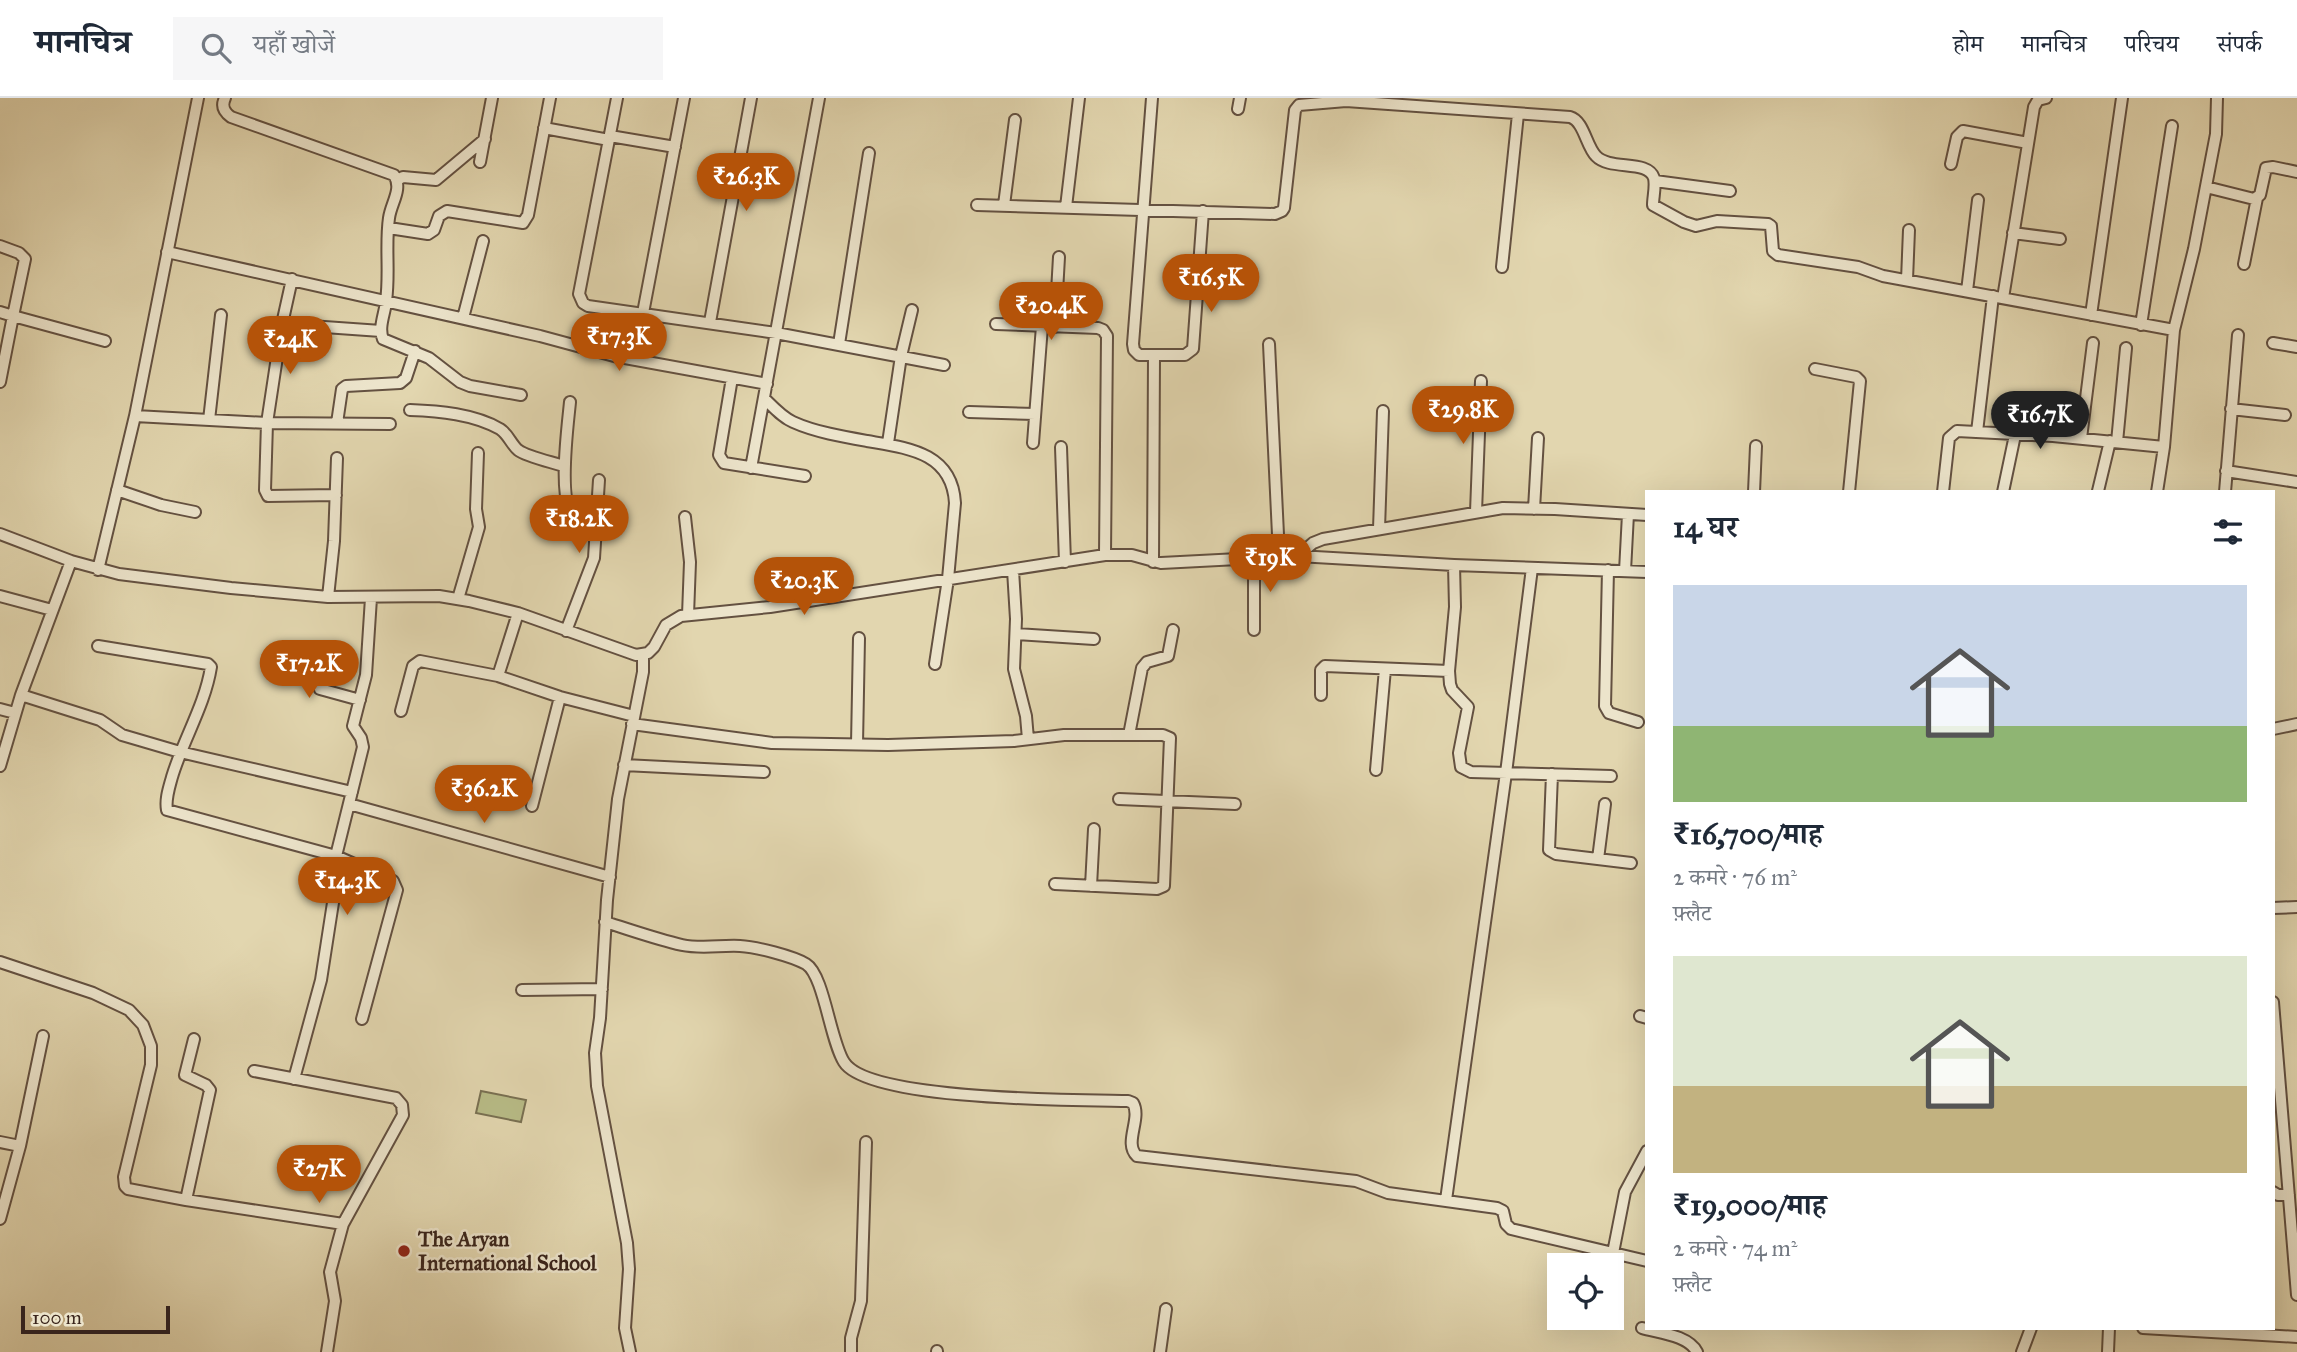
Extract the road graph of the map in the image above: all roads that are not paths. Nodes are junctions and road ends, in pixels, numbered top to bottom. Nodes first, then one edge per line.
1 (198, 98) edge
2 (225, 98) edge
3 (492, 98) edge
4 (550, 98) edge
5 (617, 98) edge
6 (684, 98) edge
7 (751, 98) edge
8 (819, 98) edge
9 (1079, 98) edge
10 (1153, 98) edge
11 (2046, 98) edge
12 (2122, 98) edge
13 (2217, 98) edge
14 (1334, 100) edge
15 (1390, 101) edge
16 (1518, 114) junction
17 (1015, 120) dead end
18 (2172, 126) dead end
19 (544, 128) junction
20 (610, 138) junction
21 (485, 139) junction
22 (2028, 143) junction
23 (675, 147) junction
24 (869, 153) dead end
25 (480, 162) dead end
26 (1951, 164) dead end
27 (2297, 173) edge
28 (397, 180) junction
29 (1655, 181) junction
30 (2206, 187) junction
31 (1730, 191) dead end
32 (2257, 198) junction
33 (1978, 200) dead end
34 (977, 205) dead end
35 (1004, 205) junction
36 (1066, 207) junction
37 (1143, 209) junction
38 (1203, 211) junction
39 (389, 228) junction
40 (1909, 230) dead end
41 (2013, 233) junction
42 (2060, 239) dead end
43 (483, 241) dead end
44 (0, 246) edge
45 (167, 251) junction
46 (1059, 257) dead end
47 (2244, 264) dead end
48 (1502, 267) dead end
49 (292, 279) junction
50 (1907, 280) junction
51 (1967, 291) junction
52 (1998, 297) junction
53 (387, 300) junction
54 (912, 310) dead end
55 (0, 312) edge
56 (641, 313) junction
57 (221, 315) dead end
58 (2091, 315) junction
59 (13, 316) junction
60 (463, 318) junction
61 (710, 322) junction
62 (282, 324) junction
63 (996, 324) dead end
64 (2141, 325) junction
65 (1042, 326) junction
66 (1055, 327) junction
67 (2174, 330) junction
68 (381, 331) junction
69 (776, 332) junction
70 (2238, 335) dead end
71 (105, 341) dead end
72 (2273, 343) dead end
73 (839, 344) junction
74 (1269, 344) dead end
75 (2093, 344) dead end
76 (2126, 348) dead end
77 (2297, 348) edge
78 (415, 351) junction
79 (614, 356) junction
80 (901, 356) junction
81 (1154, 356) junction
82 (944, 365) dead end
83 (1815, 369) dead end
84 (732, 378) junction
85 (1481, 381) dead end
86 (0, 382) edge
87 (767, 384) junction
88 (521, 396) dead end
89 (764, 398) junction
90 (570, 402) dead end
91 (2231, 409) junction
92 (410, 410) dead end
93 (1383, 411) dead end
94 (969, 412) dead end
95 (1035, 414) junction
96 (135, 415) junction
97 (2285, 415) dead end
98 (209, 420) junction
99 (267, 423) junction
100 (337, 423) junction
101 (390, 424) dead end
102 (1976, 432) junction
103 (2015, 435) junction
104 (1538, 438) dead end
105 (2081, 438) junction
106 (2114, 442) junction
107 (888, 443) junction
108 (1033, 443) dead end
109 (1756, 446) dead end
110 (1061, 447) dead end
111 (2164, 447) junction
112 (478, 453) dead end
113 (337, 458) dead end
114 (564, 466) junction
115 (751, 467) junction
116 (2226, 471) junction
117 (805, 476) dead end
118 (599, 480) dead end
119 (2297, 482) edge
120 (117, 490) junction
121 (1754, 490) edge
122 (1850, 490) edge
123 (1943, 490) edge
124 (2003, 490) edge
125 (2098, 490) edge
126 (2157, 490) edge
127 (2225, 490) edge
128 (336, 495) junction
129 (1534, 509) junction
130 (195, 512) dead end
131 (1476, 512) junction
132 (1628, 514) junction
133 (1645, 515) edge
134 (685, 517) dead end
135 (598, 521) junction
136 (1379, 529) junction
137 (0, 534) edge
138 (1105, 555) junction
139 (1279, 556) junction
140 (1298, 556) junction
141 (1254, 557) junction
142 (71, 561) junction
143 (1065, 562) junction
144 (1153, 562) junction
145 (1454, 565) junction
146 (1532, 568) junction
147 (98, 569) junction
148 (1013, 570) junction
149 (1608, 570) junction
150 (1625, 571) junction
151 (1645, 572) edge
152 (948, 579) junction
153 (0, 596) edge
154 (328, 597) junction
155 (371, 598) junction
156 (458, 599) junction
157 (52, 610) junction
158 (518, 613) junction
159 (688, 615) junction
160 (1172, 630) dead end
161 (1254, 630) dead end
162 (566, 631) junction
163 (1016, 634) junction
164 (859, 638) dead end
165 (1094, 639) dead end
166 (97, 646) dead end
167 (322, 652) dead end
168 (643, 655) junction
169 (935, 664) dead end
170 (1385, 668) junction
171 (1449, 671) junction
172 (498, 676) junction
173 (20, 695) junction
174 (1321, 695) dead end
175 (561, 697) junction
176 (360, 700) junction
177 (0, 709) edge
178 (401, 711) dead end
179 (15, 713) junction
180 (633, 720) junction
181 (1638, 722) dead end
182 (2297, 724) edge
183 (2275, 729) edge
184 (1129, 735) junction
185 (1028, 739) junction
186 (857, 744) junction
187 (180, 752) junction
188 (624, 765) junction
189 (0, 766) edge
190 (1376, 770) dead end
191 (764, 772) dead end
192 (1506, 773) junction
193 (1552, 774) junction
194 (1611, 776) dead end
195 (351, 798) junction
196 (1119, 799) dead end
197 (1168, 801) junction
198 (1235, 804) dead end
199 (1605, 804) dead end
200 (532, 806) dead end
201 (1094, 829) dead end
202 (336, 856) junction
203 (1598, 859) junction
204 (1631, 863) dead end
205 (610, 877) junction
206 (1055, 884) dead end
207 (1091, 886) junction
208 (2297, 907) edge
209 (2275, 908) edge
210 (605, 922) junction
211 (0, 962) edge
212 (602, 989) junction
213 (522, 990) dead end
214 (362, 1019) dead end
215 (2275, 1019) edge
216 (43, 1036) dead end
217 (194, 1039) dead end
218 (254, 1071) dead end
219 (294, 1079) junction
220 (0, 1142) edge
221 (866, 1142) dead end
222 (19, 1146) junction
223 (2291, 1154) edge
224 (1645, 1155) edge
225 (2275, 1193) edge
226 (2289, 1195) junction
227 (186, 1200) junction
228 (1446, 1200) junction
229 (0, 1219) edge
230 (343, 1224) junction
231 (1612, 1253) joint
232 (1624, 1256) edge
233 (1645, 1261) edge
234 (2297, 1295) edge
235 (1166, 1309) dead end
236 (1642, 1328) dead end
237 (1645, 1329) edge
238 (1649, 1330) edge
239 (2030, 1330) edge
240 (2109, 1330) edge
241 (2177, 1330) edge
242 (2297, 1337) edge
243 (327, 1352) edge
244 (630, 1352) edge
245 (851, 1352) edge
246 (1160, 1352) edge
247 (1697, 1352) edge
248 (2022, 1352) edge
249 (2108, 1352) edge

1 - 45 street
2 - 28 street
3 - 21 street
4 - 19 street
5 - 20 street
6 - 23 street
7 - 61 street
8 - 69 street
9 - 36 street
10 - 37 street
11 - 22 street
12 - 58 street
13 - 30 street
14 - 15 street
14 - 38 street
15 - 16 street
16 - 29 street
16 - 48 street
17 - 35 street
18 - 64 street
19 - 20 street
19 - 39 street
20 - 23 street
20 - 56 street
21 - 25 street
21 - 28 street
22 - 26 street
22 - 41 street
23 - 56 street
24 - 73 street
27 - 32 street
28 - 39 street
29 - 31 street
29 - 50 street
30 - 32 street
30 - 67 street
32 - 47 street
33 - 51 street
34 - 35 street
35 - 36 street
36 - 37 street
37 - 38 street
37 - 81 street
38 - 81 street
39 - 53 street
40 - 50 street
41 - 42 street
41 - 52 street
43 - 60 street
44 - 59 street
45 - 49 street
45 - 96 street
46 - 66 street
49 - 53 street
49 - 62 street
50 - 51 street
51 - 52 street
52 - 58 street
52 - 102 street
53 - 60 street
53 - 68 street
54 - 80 street
55 - 59 street
56 - 61 street
56 - 79 street
57 - 98 street
58 - 64 street
59 - 71 street
59 - 86 street
60 - 79 street
61 - 69 street
62 - 68 street
62 - 99 street
63 - 65 street
64 - 67 street
65 - 66 street
65 - 95 street
66 - 138 street
67 - 111 street
68 - 78 street
69 - 73 street
69 - 87 street
70 - 91 street
72 - 77 street
73 - 80 street
74 - 139 street
75 - 105 street
76 - 106 street
78 - 88 street
78 - 100 street
79 - 84 street
80 - 82 street
80 - 107 street
81 - 144 street
83 - 122 street
84 - 87 street
84 - 115 street
85 - 131 street
87 - 89 street
89 - 107 street
89 - 115 street
90 - 114 street
91 - 97 street
91 - 116 street
92 - 114 street
93 - 136 street
94 - 95 street
95 - 108 street
96 - 98 street
96 - 120 street
98 - 99 street
99 - 100 street
99 - 128 street
100 - 101 street
102 - 103 street
102 - 123 street
103 - 105 street
103 - 124 street
104 - 129 street
105 - 106 street
106 - 111 street
106 - 125 street
107 - 152 street
109 - 121 street
110 - 143 street
111 - 126 street
112 - 156 street
113 - 128 street
114 - 135 street
115 - 117 street
116 - 119 street
116 - 127 street
118 - 135 street
120 - 130 street
120 - 147 street
128 - 154 street
129 - 131 street
129 - 132 street
131 - 136 street
132 - 133 street
132 - 150 street
134 - 159 street
135 - 162 street
136 - 140 street
137 - 142 street
138 - 143 street
138 - 144 street
139 - 140 street
139 - 141 street
140 - 145 street
141 - 144 street
141 - 161 street
142 - 147 street
142 - 157 street
143 - 148 street
145 - 146 street
145 - 171 street
146 - 149 street
146 - 192 street
147 - 154 street
148 - 152 street
148 - 163 street
149 - 150 street
149 - 181 street
150 - 151 street
152 - 159 street
152 - 169 street
153 - 157 street
154 - 155 street
155 - 156 street
155 - 176 street
156 - 158 street
157 - 173 street
158 - 162 street
158 - 172 street
159 - 168 street
160 - 184 street
162 - 168 street
163 - 165 street
163 - 185 street
164 - 186 street
166 - 187 street
167 - 176 street
168 - 180 street
170 - 171 street
170 - 174 street
170 - 190 street
171 - 192 street
172 - 175 street
172 - 178 street
173 - 179 street
173 - 187 street
175 - 180 street
175 - 200 street
176 - 195 street
177 - 179 street
179 - 189 street
180 - 186 street
180 - 188 street
182 - 183 street
184 - 185 street
184 - 197 street
185 - 186 street
187 - 195 street
187 - 202 street
188 - 191 street
188 - 205 street
192 - 193 street
192 - 228 street
193 - 194 street
193 - 203 street
195 - 202 street
195 - 205 street
196 - 197 street
197 - 198 street
197 - 207 street
199 - 203 street
201 - 207 street
202 - 214 street
202 - 219 street
203 - 204 street
205 - 210 street
206 - 207 street
208 - 209 street
210 - 212 street
210 - 228 street
211 - 227 street
212 - 213 street
212 - 244 street
215 - 223 street
216 - 222 street
217 - 227 street
218 - 219 street
219 - 230 street
220 - 222 street
221 - 245 street
222 - 229 street
223 - 226 street
224 - 231 street
225 - 226 street
226 - 234 street
227 - 230 street
228 - 231 street
230 - 243 street
232 - 233 street
235 - 246 street
236 - 237 street
238 - 247 street
239 - 248 street
240 - 249 street
241 - 242 street

